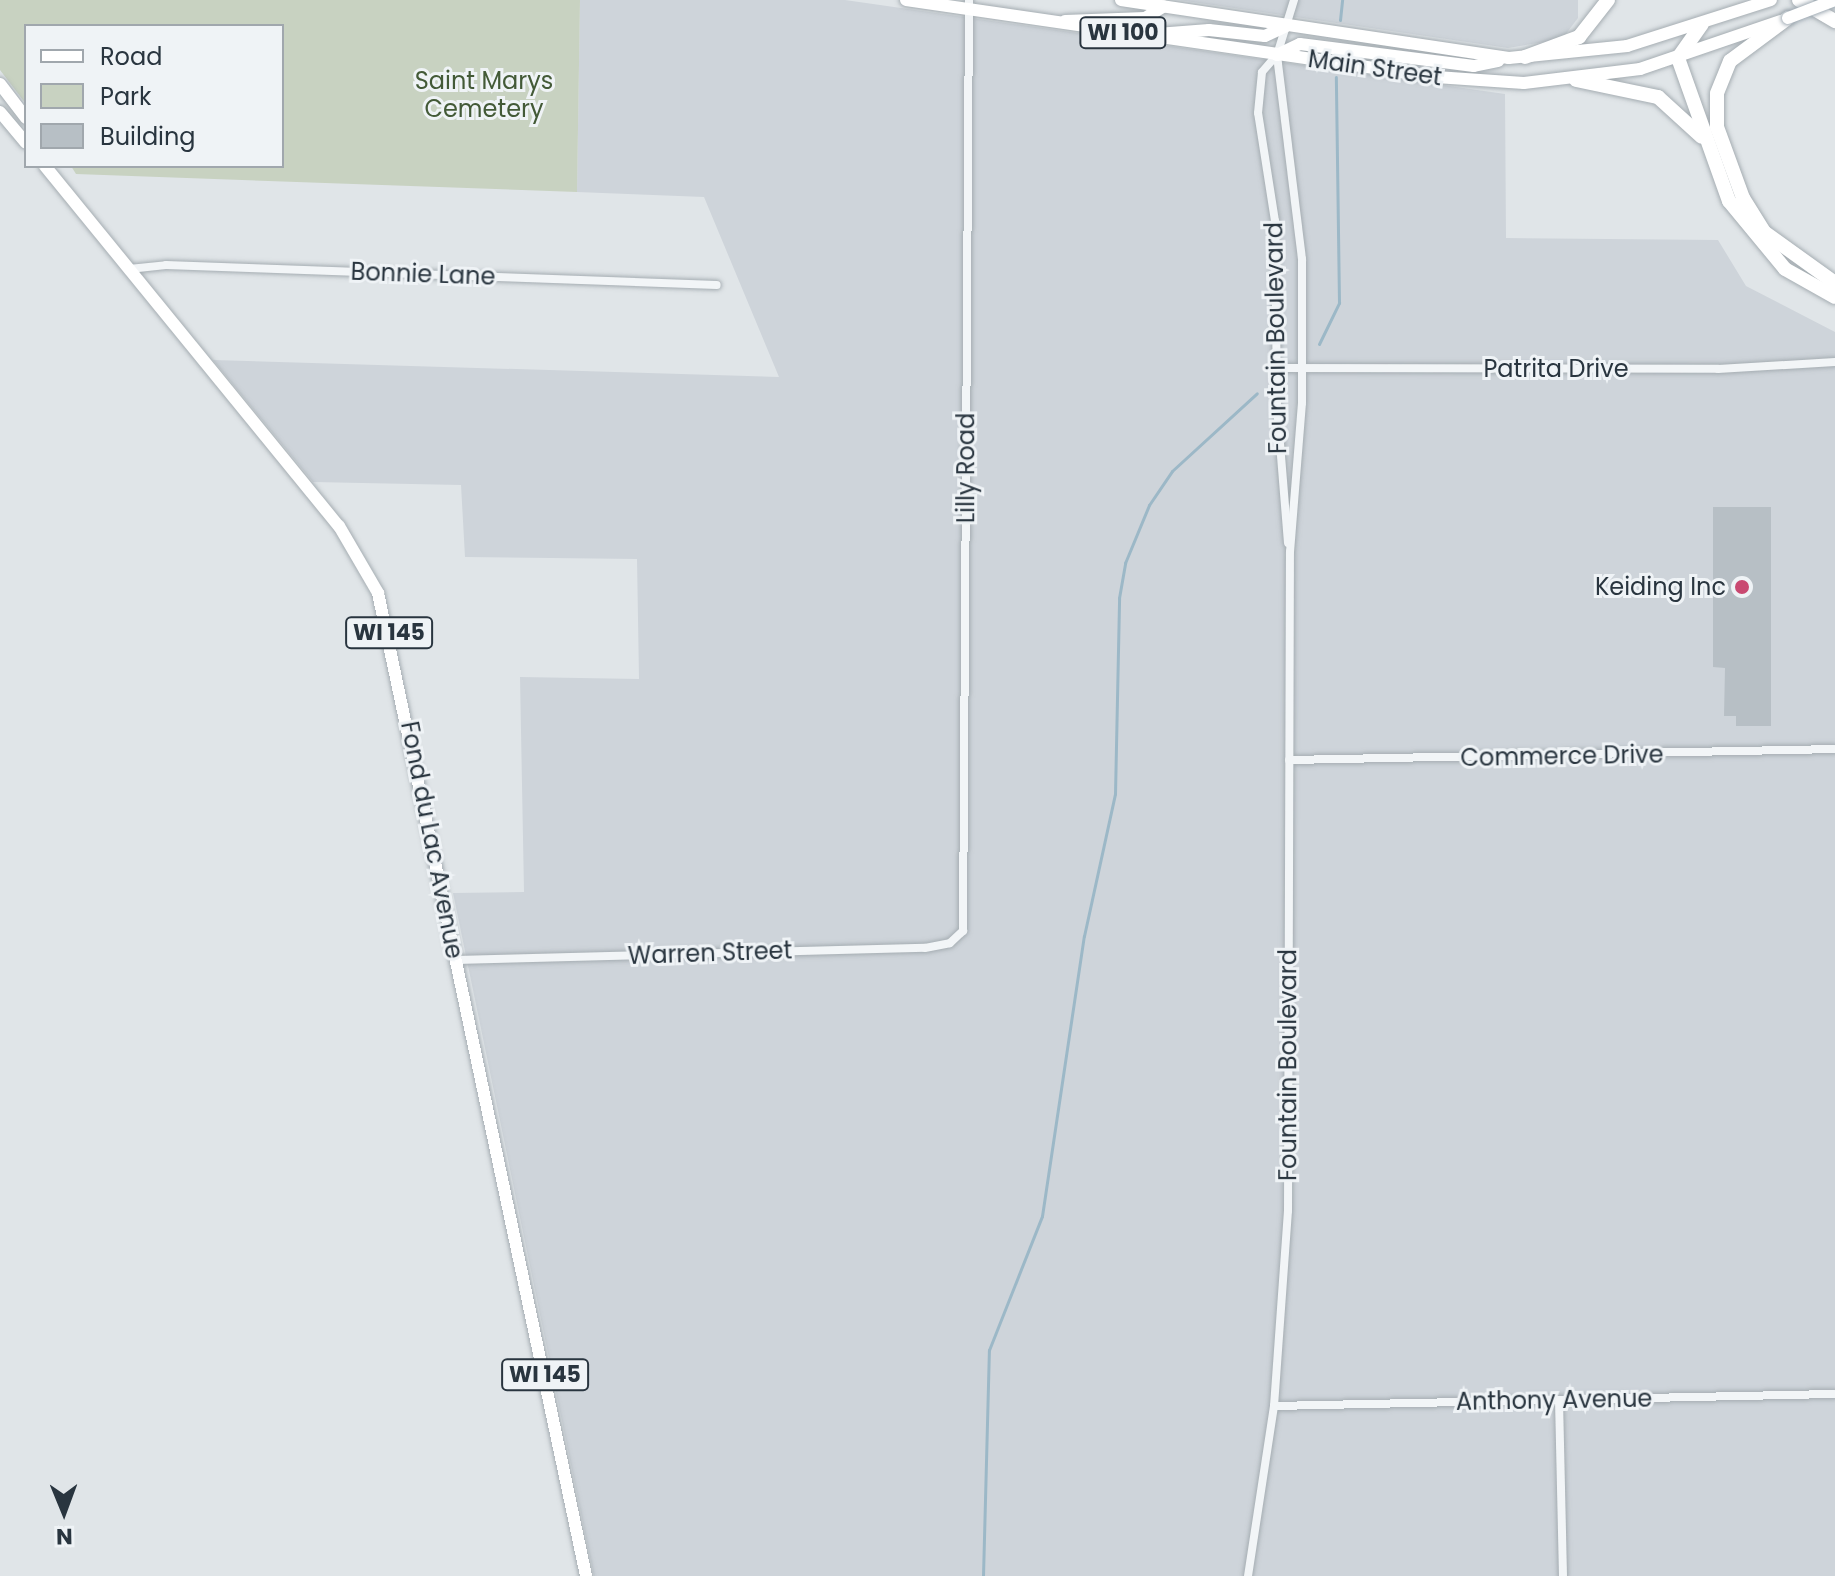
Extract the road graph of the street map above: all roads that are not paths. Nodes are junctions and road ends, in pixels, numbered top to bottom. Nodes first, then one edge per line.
1 (906, 0) edge
2 (1121, 0) edge
3 (1294, 0) edge
4 (1608, 0) edge
5 (1799, 0) edge
6 (1835, 0) edge
7 (1766, 2) edge
8 (969, 5) edge
9 (1164, 6) junction
10 (1788, 18) junction
11 (1835, 21) edge
12 (1054, 23) junction
13 (1702, 24) junction
14 (1286, 26) junction
15 (1145, 36) junction
16 (1277, 55) junction
17 (1525, 57) junction
18 (1509, 58) junction
19 (1678, 58) junction
20 (1576, 80) junction
21 (0, 84) edge
22 (0, 112) edge
23 (24, 115) edge
24 (24, 141) edge
25 (1707, 143) junction
26 (47, 168) edge
27 (56, 168) edge
28 (73, 199) junction
29 (129, 269) junction
30 (1835, 283) edge
31 (717, 285) dead end
32 (1835, 297) edge
33 (1835, 362) edge
34 (1277, 368) junction
35 (1302, 368) junction
36 (1290, 552) junction
37 (1835, 749) edge
38 (1289, 760) junction
39 (960, 935) joint
40 (456, 960) junction
41 (1835, 1394) edge
42 (1559, 1400) junction
43 (1274, 1406) junction
44 (586, 1576) edge
45 (1248, 1576) edge
46 (1563, 1576) edge

1 - 8 main road, Main Street / WI 100
2 - 9 main road, Main Street / WI 100
3 - 14 street
4 - 17 highway, WI 100
5 - 11 highway
6 - 10 main road, Main Street / WI 100, bridge
7 - 13 main road, Main Street / WI 100
8 - 12 main road, Main Street / WI 100
8 - 39 street, Lilly Road
9 - 12 main road
9 - 14 main road, Main Street / WI 100
10 - 19 main road, Main Street / WI 100
10 - 30 highway
12 - 15 main road, Main Street / WI 100
13 - 17 main road, Main Street / WI 100
13 - 19 highway
14 - 15 main road
14 - 16 street
14 - 18 main road, Main Street / WI 100
15 - 16 main road, Main Street / WI 100
16 - 18 main road
16 - 20 main road, Main Street / WI 100
16 - 34 street, Fountain Boulevard
16 - 35 street, Fountain Boulevard
17 - 18 main road, Main Street / WI 100
19 - 20 main road, Main Street / WI 100
19 - 25 highway
20 - 25 highway
21 - 23 main road
22 - 24 main road
25 - 32 highway
26 - 28 main road, Fond du Lac Avenue / WI 145
27 - 28 main road, Fond du Lac Avenue / WI 145
28 - 29 main road, Fond du Lac Avenue / WI 145
29 - 31 street, Bonnie Lane
29 - 40 main road, Fond du Lac Avenue / WI 145
33 - 35 street, Patrita Drive
34 - 35 street, Patrita Drive
34 - 36 street, Fountain Boulevard
35 - 36 street, Fountain Boulevard
36 - 38 street, Fountain Boulevard
37 - 38 street, Commerce Drive
38 - 43 street, Fountain Boulevard
39 - 40 street, Warren Street
40 - 44 main road, Fond du Lac Avenue / WI 145
41 - 42 street, Anthony Avenue
42 - 43 street, Anthony Avenue
42 - 46 street
43 - 45 street, Fountain Boulevard

